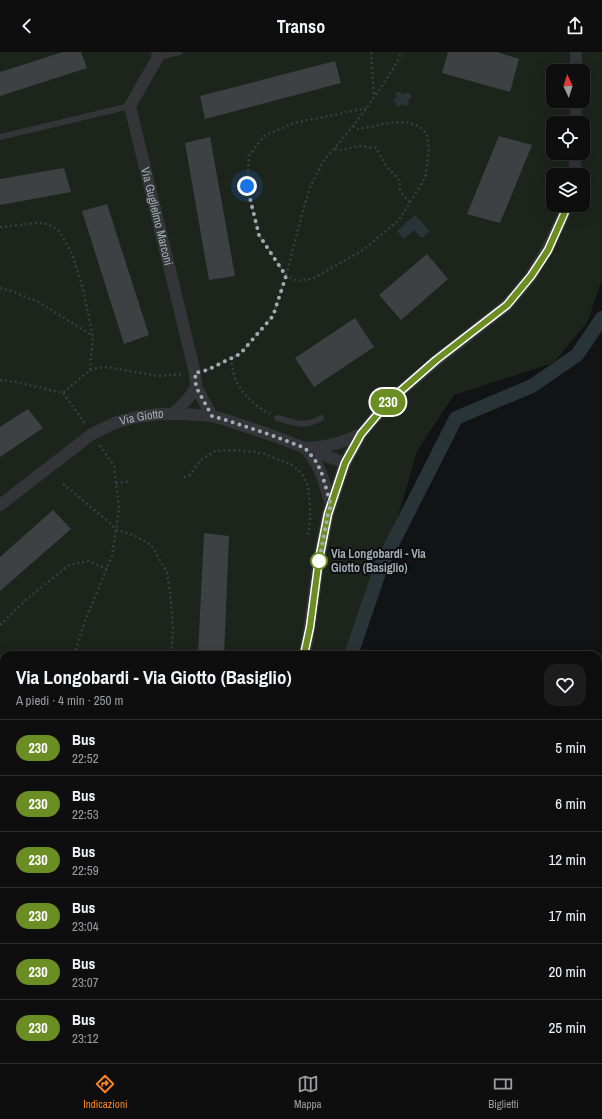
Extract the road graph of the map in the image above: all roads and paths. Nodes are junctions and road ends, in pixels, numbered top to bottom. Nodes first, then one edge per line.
1 (180, 52) edge
2 (371, 52) edge
3 (402, 52) edge
4 (576, 52) edge
5 (158, 55) edge
6 (576, 64) edge
7 (374, 96) junction
8 (130, 106) junction
9 (367, 108) junction
10 (353, 126) junction
11 (0, 137) edge
12 (335, 148) junction
13 (410, 203) junction
14 (565, 212) edge
15 (0, 227) edge
16 (286, 276) junction
17 (0, 288) edge
18 (93, 336) junction
19 (231, 358) junction
20 (90, 370) junction
21 (195, 373) junction
22 (0, 380) edge
23 (196, 387) junction
24 (63, 393) junction
25 (172, 414) junction
26 (212, 416) junction
27 (277, 418) joint
28 (321, 418) dead end
29 (92, 434) junction
30 (361, 434) junction
31 (305, 448) junction
32 (266, 449) dead end
33 (264, 454) junction
34 (345, 463) junction
35 (184, 477) dead end
36 (130, 481) dead end
37 (63, 484) dead end
38 (116, 484) junction
39 (0, 505) edge
40 (331, 505) junction
41 (116, 530) junction
42 (307, 537) dead end
43 (107, 569) junction
44 (0, 625) edge
45 (75, 651) edge
46 (171, 651) edge
47 (305, 651) edge

1 - 5 lane
2 - 7 path
3 - 7 path
4 - 6 street
5 - 8 street
7 - 9 path
8 - 11 lane
8 - 21 street, Via Guglielmo Marconi
9 - 10 path
9 - 16 path
10 - 12 path
10 - 13 path
12 - 13 path
12 - 16 path
13 - 16 path
14 - 30 street
15 - 18 path
16 - 19 path
17 - 18 path
18 - 20 path
19 - 21 path
19 - 27 path
20 - 21 path
20 - 24 path
21 - 23 street, Via Guglielmo Marconi
22 - 24 path
23 - 25 street
23 - 26 street, Via Guglielmo Marconi
24 - 29 path
25 - 26 street, Via Giotto
25 - 29 street, Via Giotto
26 - 31 street, Via Giotto
27 - 28 lane
29 - 38 path
29 - 39 street, Via Giotto
30 - 31 street, Via Giotto
30 - 34 street
31 - 34 street, Via Giotto
31 - 40 street
32 - 33 path
33 - 35 path
33 - 42 path
34 - 40 street
36 - 38 path
37 - 41 path
38 - 41 path
40 - 47 street
41 - 43 path
41 - 46 path
43 - 44 path
43 - 45 path

